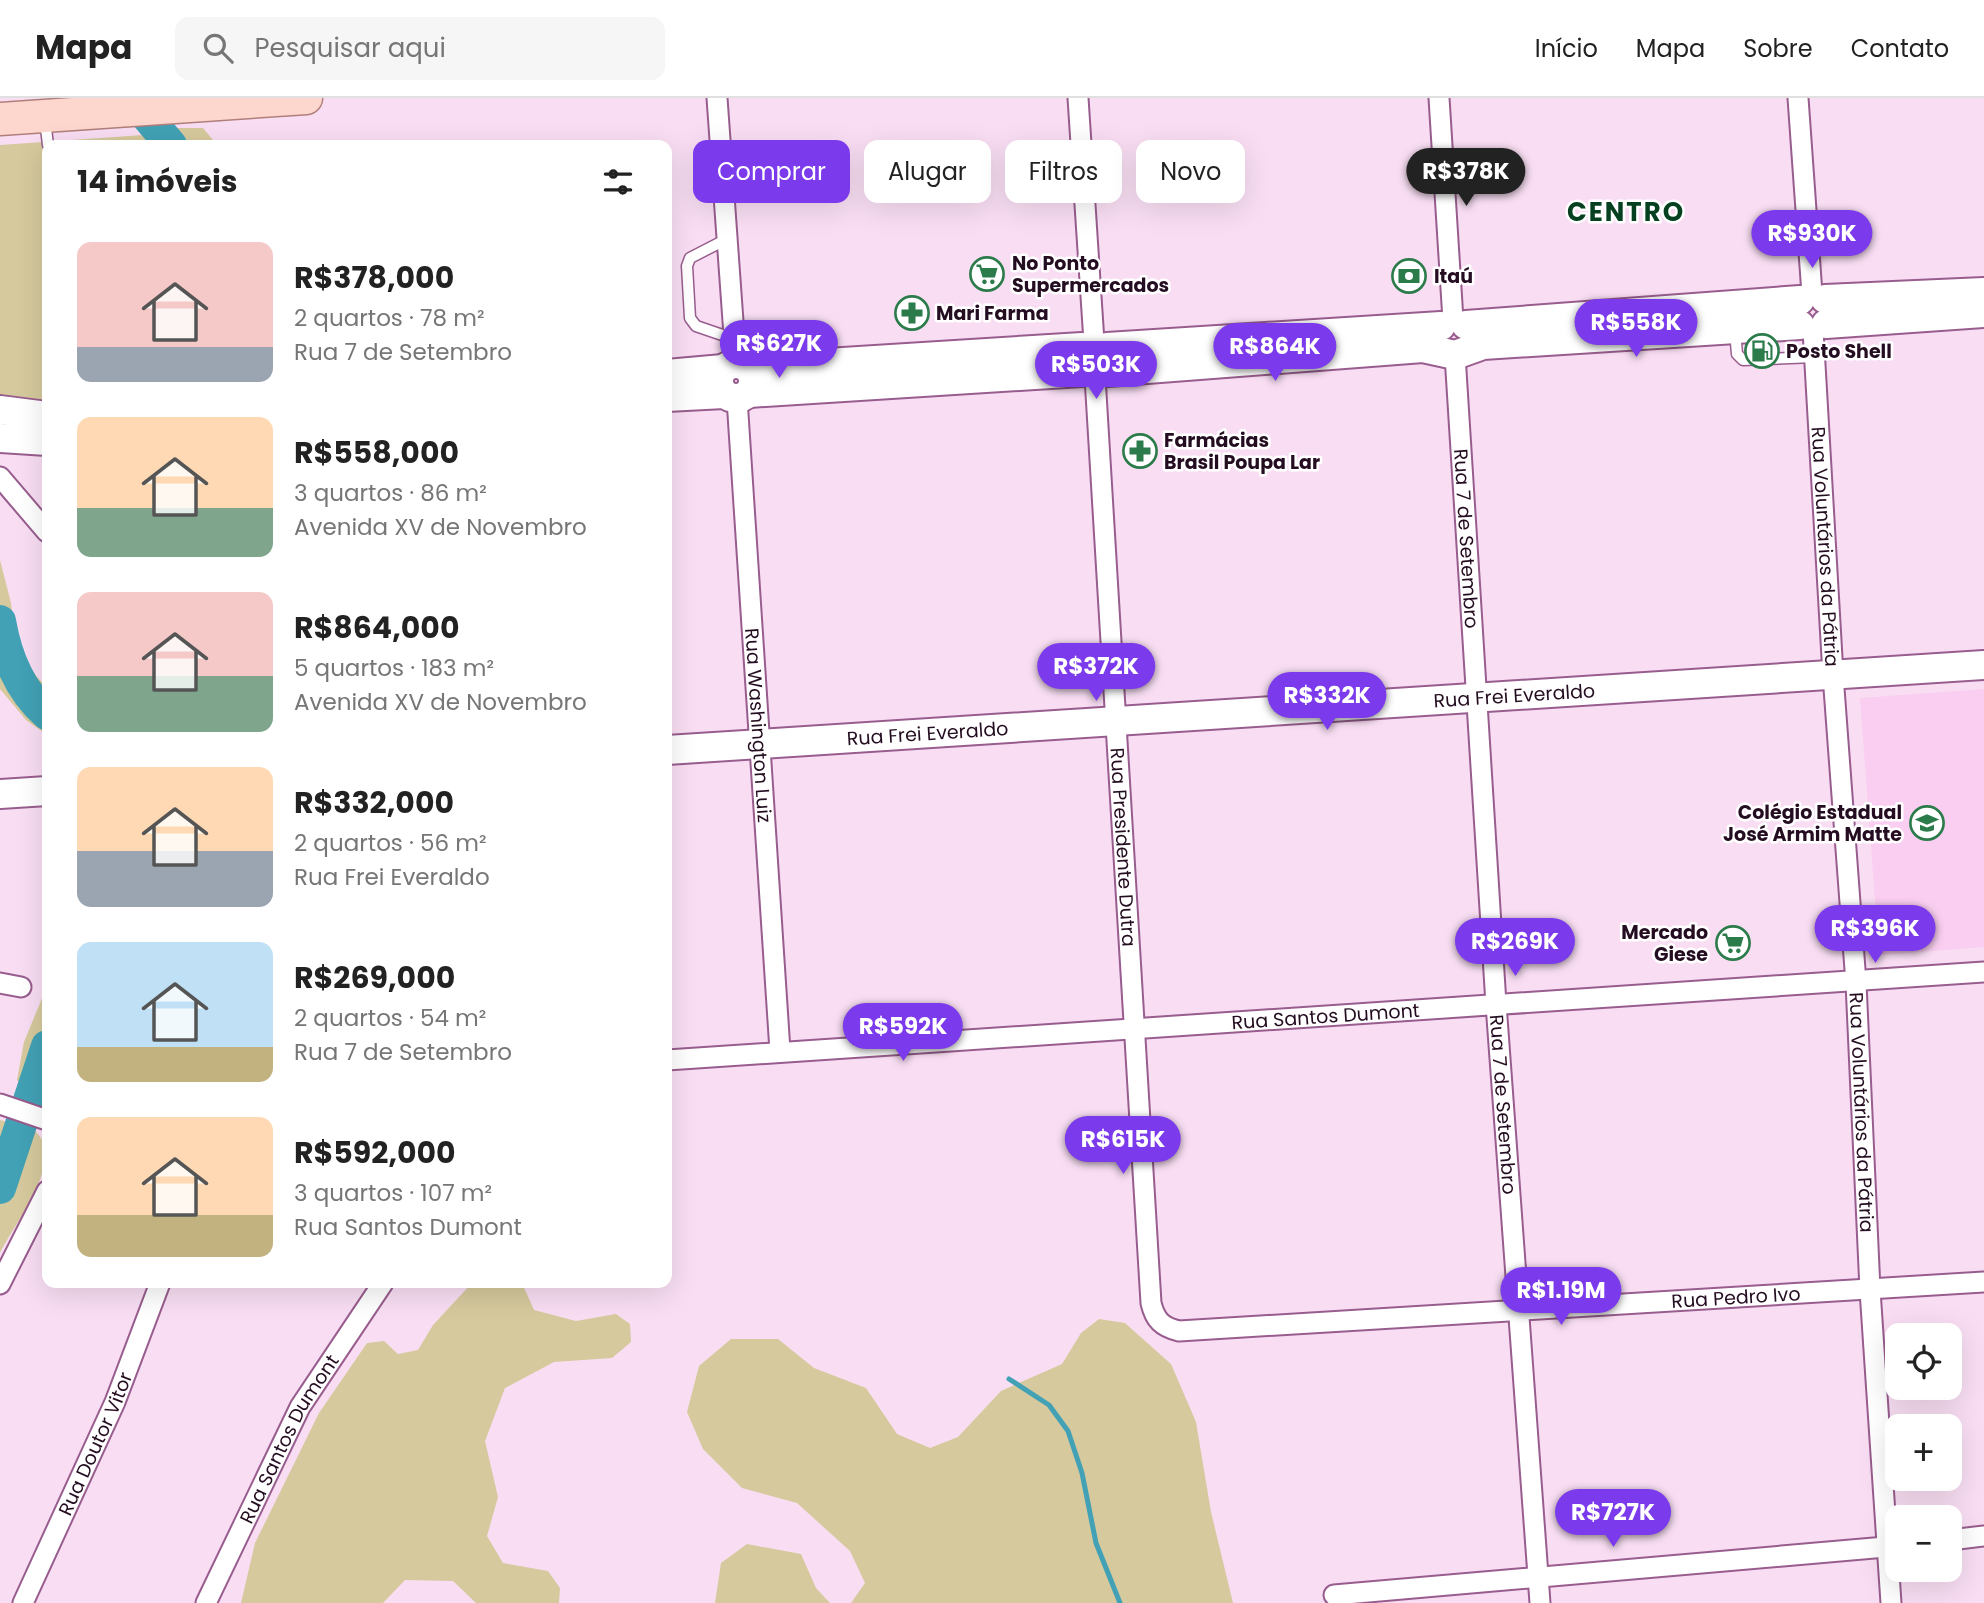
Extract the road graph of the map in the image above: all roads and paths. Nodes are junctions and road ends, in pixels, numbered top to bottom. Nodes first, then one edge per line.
1 (306, 98) edge
2 (717, 98) edge
3 (1078, 98) edge
4 (1439, 98) edge
5 (1798, 98) edge
6 (0, 119) edge
7 (46, 131) edge
8 (727, 238) junction
9 (1984, 292) edge
10 (1984, 313) edge
11 (1813, 318) junction
12 (1454, 338) junction
13 (1095, 359) junction
14 (672, 374) edge
15 (736, 375) junction
16 (672, 395) edge
17 (0, 410) edge
18 (42, 415) edge
19 (0, 438) edge
20 (42, 441) edge
21 (0, 478) edge
22 (42, 526) edge
23 (1984, 665) edge
24 (1833, 675) junction
25 (1477, 699) junction
26 (1117, 720) junction
27 (758, 742) junction
28 (672, 750) edge
29 (42, 791) edge
30 (0, 794) edge
31 (1984, 972) edge
32 (0, 983) edge
33 (1856, 983) junction
34 (21, 987) dead end
35 (1496, 1004) junction
36 (1135, 1027) junction
37 (780, 1051) junction
38 (672, 1060) edge
39 (1, 1104) edge
40 (42, 1118) edge
41 (42, 1201) edge
42 (1984, 1282) edge
43 (0, 1284) edge
44 (158, 1288) edge
45 (380, 1288) edge
46 (1870, 1290) junction
47 (1520, 1310) junction
48 (1155, 1318) joint
49 (1888, 1505) edge
50 (1984, 1536) edge
51 (1962, 1539) edge
52 (1885, 1547) edge
53 (1539, 1576) junction
54 (1891, 1582) edge
55 (1334, 1595) dead end
56 (23, 1603) edge
57 (206, 1603) edge
58 (1540, 1603) edge
59 (1891, 1603) edge

1 - 7 main road
2 - 8 street, Rua Washington Luiz
3 - 13 street, Rua Presidente Dutra
4 - 12 street, Rua 7 de Setembro
5 - 11 street, Rua Voluntários da Pátria
6 - 7 main road
8 - 15 street, Rua Washington Luiz
8 - 15 lane
9 - 11 main road
10 - 11 main road
11 - 12 main road
11 - 12 main road
11 - 24 street, Rua Voluntários da Pátria
12 - 13 main road
12 - 25 street, Rua 7 de Setembro
13 - 15 main road
13 - 26 street, Rua Presidente Dutra
14 - 15 main road
15 - 16 main road
15 - 27 street, Rua Washington Luiz
17 - 18 main road
19 - 20 main road
21 - 22 street
23 - 24 main road, Rua Frei Everaldo
24 - 25 main road, Rua Frei Everaldo
24 - 33 street, Rua Voluntários da Pátria
25 - 26 main road, Rua Frei Everaldo
25 - 35 street, Rua 7 de Setembro
26 - 27 main road, Rua Frei Everaldo
26 - 36 street, Rua Presidente Dutra
27 - 28 main road, Rua Frei Everaldo
27 - 37 street, Rua Washington Luiz
29 - 30 main road
31 - 33 street, Rua Santos Dumont
32 - 34 street
33 - 35 street, Rua Santos Dumont
33 - 46 street, Rua Voluntários da Pátria
35 - 36 street, Rua Santos Dumont
35 - 47 street, Rua 7 de Setembro
36 - 37 street, Rua Santos Dumont
36 - 48 street, Rua Presidente Dutra
37 - 38 street, Rua Santos Dumont
39 - 40 street
41 - 43 street
42 - 46 street, Rua Pedro Ivo
44 - 56 street, Rua Doutor Vitor
45 - 57 street, Rua Santos Dumont
46 - 47 street, Rua Pedro Ivo
46 - 49 street, Rua Voluntários da Pátria
47 - 48 street, Rua Pedro Ivo
47 - 53 street, Rua 7 de Setembro
50 - 51 street
52 - 53 street
53 - 55 street
53 - 58 street, Rua 7 de Setembro
54 - 59 street, Rua Voluntários da Pátria

